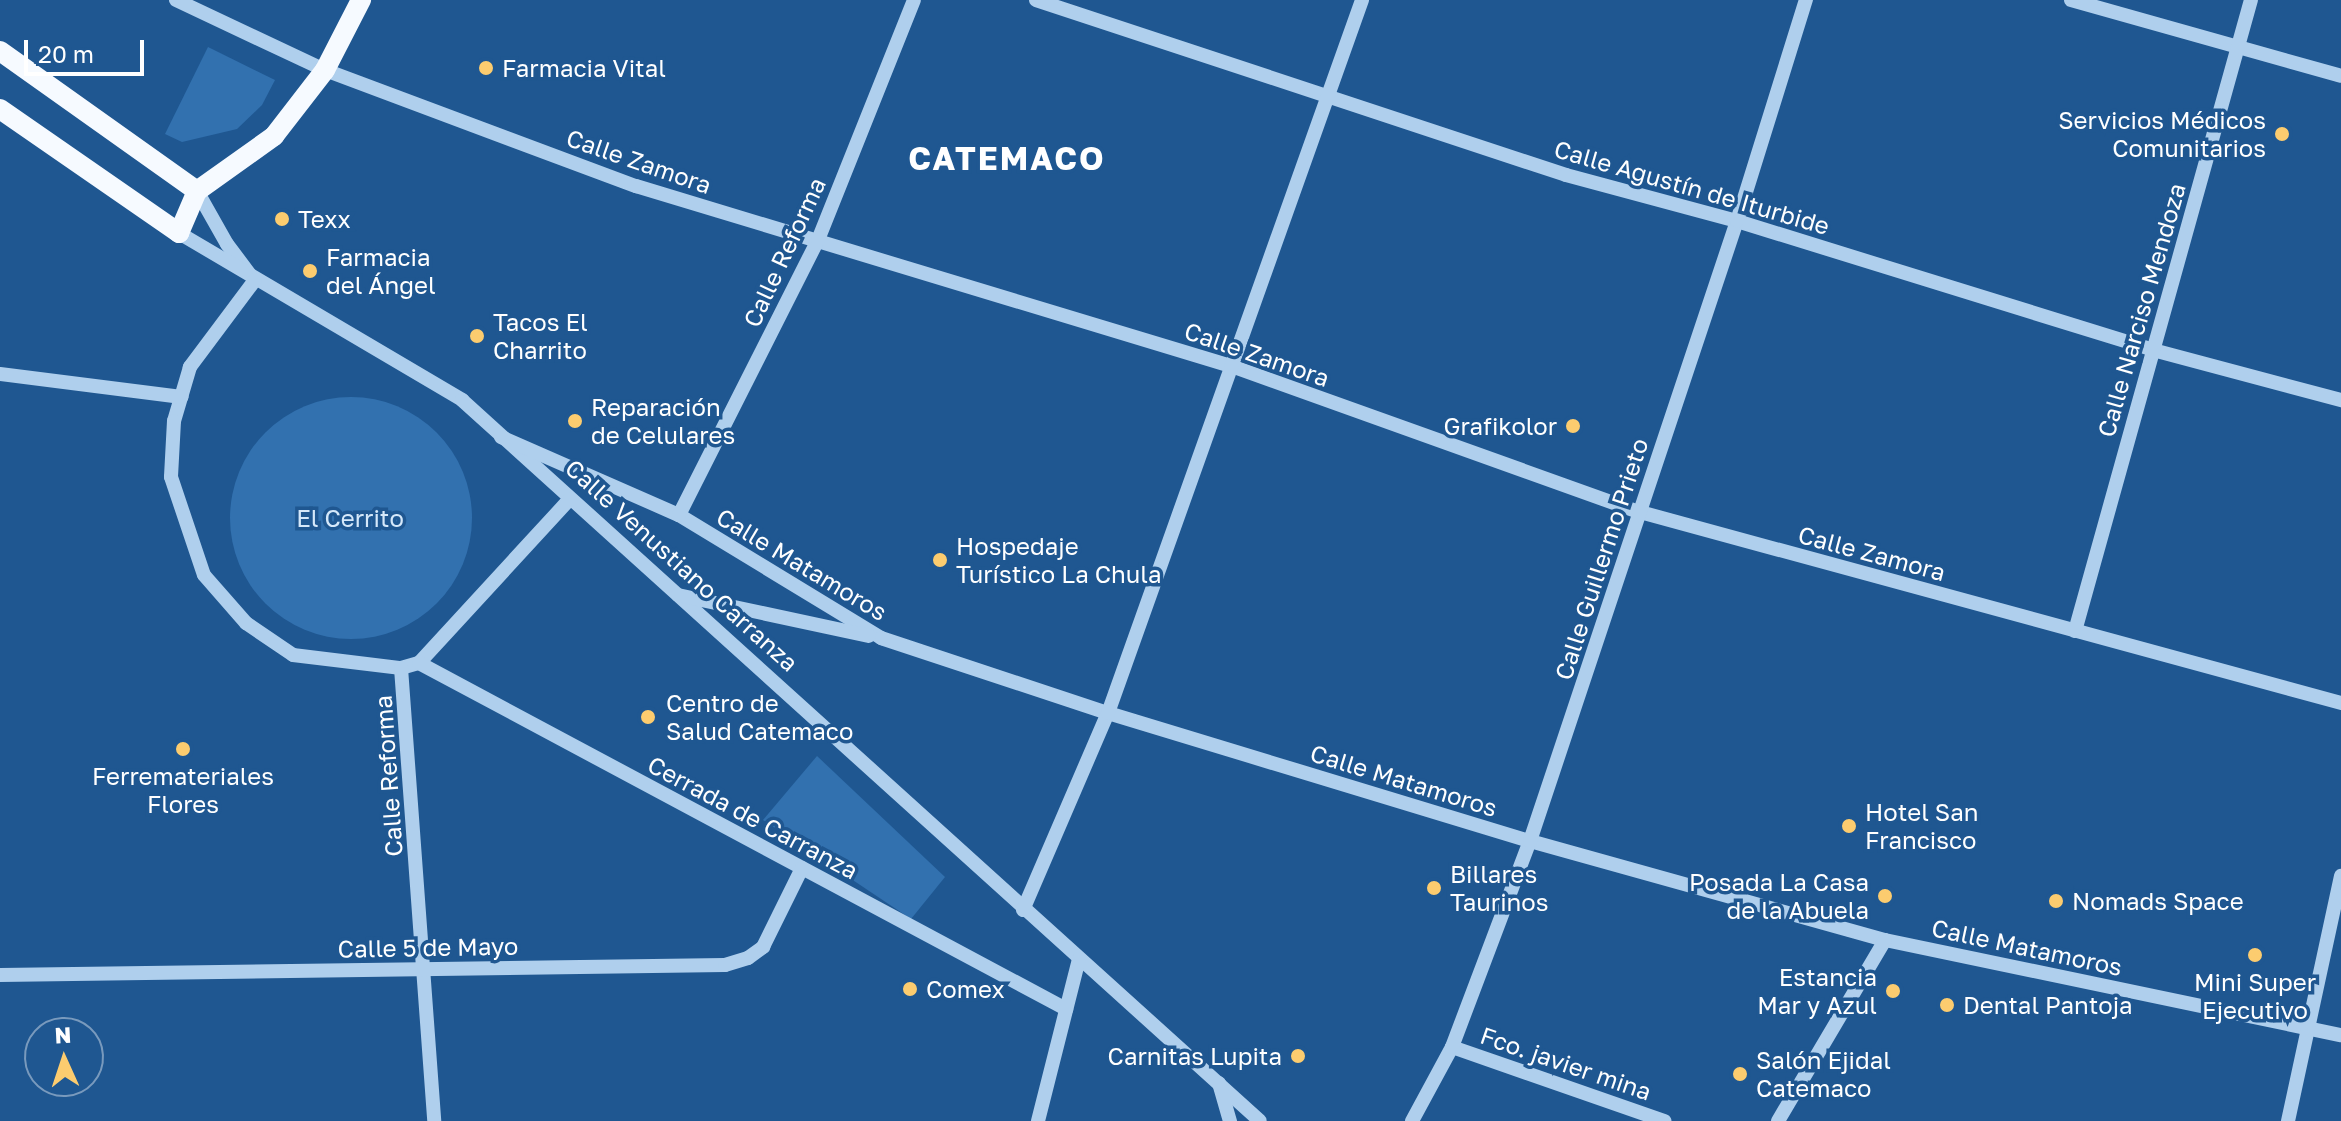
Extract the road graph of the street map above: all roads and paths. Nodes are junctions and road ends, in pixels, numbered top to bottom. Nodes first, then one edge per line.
1 (176, 0) edge
2 (361, 0) edge
3 (914, 0) edge
4 (1036, 0) edge
5 (1362, 0) edge
6 (1806, 0) edge
7 (2071, 0) edge
8 (2251, 0) edge
9 (2237, 47) junction
10 (0, 51) edge
11 (325, 70) junction
12 (2341, 76) edge
13 (1329, 95) junction
14 (0, 109) edge
15 (197, 191) junction
16 (1737, 221) junction
17 (179, 233) junction
18 (818, 240) junction
19 (255, 280) junction
20 (2153, 350) junction
21 (1234, 367) junction
22 (0, 374) edge
23 (182, 397) junction
24 (2341, 400) edge
25 (501, 437) junction
26 (569, 500) junction
27 (1640, 512) junction
28 (679, 515) junction
29 (678, 595) junction
30 (2075, 631) junction
31 (881, 638) junction
32 (419, 663) junction
33 (401, 668) junction
34 (2341, 703) edge
35 (1108, 713) junction
36 (1530, 841) junction
37 (802, 868) junction
38 (2341, 876) edge
39 (1023, 910) junction
40 (1885, 940) junction
41 (1079, 959) junction
42 (425, 969) junction
43 (0, 975) edge
44 (1066, 1009) junction
45 (2306, 1028) junction
46 (2341, 1035) edge
47 (1452, 1047) junction
48 (1219, 1083) junction
49 (434, 1121) edge
50 (1038, 1121) edge
51 (1230, 1121) edge
52 (1260, 1121) edge
53 (1412, 1121) edge
54 (1665, 1121) edge
55 (1778, 1121) edge
56 (2288, 1121) edge

1 - 11 street, Calle Zamora
2 - 11 main road
3 - 18 street, Calle Reforma
4 - 13 street, Calle Agustín de Iturbide
5 - 13 street
6 - 16 street, Calle Guillermo Prieto
7 - 9 street
8 - 9 street, Calle Narciso Mendoza
9 - 12 street
9 - 20 street, Calle Narciso Mendoza
10 - 15 main road
11 - 15 main road
11 - 18 street, Calle Zamora
13 - 16 street, Calle Agustín de Iturbide
13 - 21 street
14 - 17 main road
15 - 17 main road
15 - 19 street
16 - 20 street, Calle Agustín de Iturbide
16 - 27 street, Calle Guillermo Prieto
17 - 19 street, Calle Venustiano Carranza
18 - 21 street, Calle Zamora
18 - 28 street, Calle Reforma
19 - 23 street
19 - 25 street, Calle Venustiano Carranza
20 - 24 street, Calle Agustín de Iturbide
20 - 30 street, Calle Narciso Mendoza
21 - 27 street, Calle Zamora
21 - 35 street
22 - 23 street
23 - 33 street
25 - 26 street, Calle Venustiano Carranza
25 - 28 street, Calle Matamoros
26 - 29 street, Calle Venustiano Carranza
26 - 32 street
27 - 30 street, Calle Zamora
27 - 36 street, Calle Guillermo Prieto
28 - 31 street, Calle Matamoros
29 - 31 street
29 - 39 street, Calle Venustiano Carranza
30 - 34 street, Calle Zamora
31 - 35 street, Calle Matamoros
32 - 33 street, Calle Reforma
32 - 37 street, Cerrada de Carranza
33 - 42 street, Calle Reforma
35 - 36 street, Calle Matamoros
35 - 39 street
36 - 40 street, Calle Matamoros
36 - 47 street, Calle Guillermo Prieto
37 - 42 street, Calle 5 de Mayo
37 - 44 street, Cerrada de Carranza
38 - 45 street
39 - 41 street, Calle Venustiano Carranza
40 - 45 street, Calle Matamoros
40 - 55 street
41 - 44 street
41 - 48 street, Calle Venustiano Carranza
42 - 43 street, Calle 5 de Mayo
42 - 49 street, Calle Reforma
44 - 50 street
45 - 46 street, Calle Matamoros
45 - 56 street
47 - 53 street, Calle Guillermo Prieto
47 - 54 street, Fco. javier mina
48 - 51 street
48 - 52 street, Calle Venustiano Carranza

